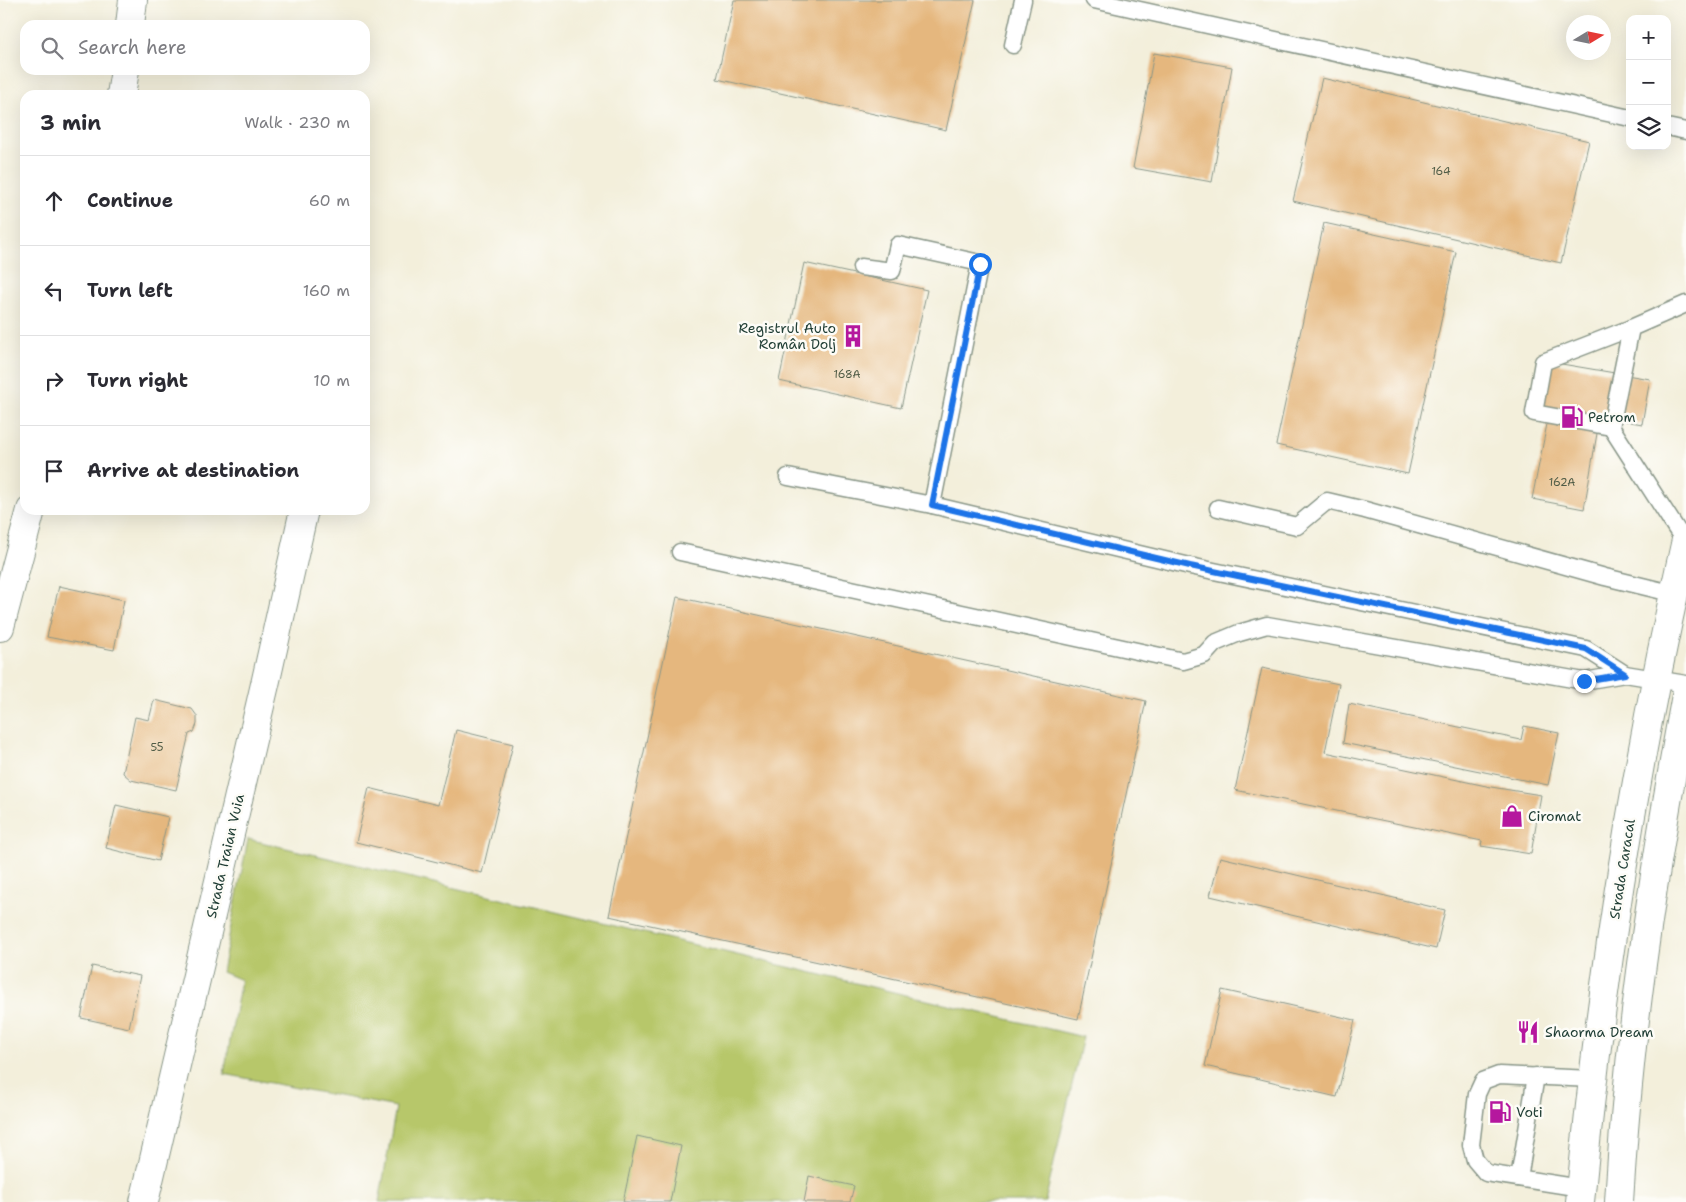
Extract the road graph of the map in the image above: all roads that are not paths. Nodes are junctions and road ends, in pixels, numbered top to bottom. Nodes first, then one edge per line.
1 (133, 0) edge
2 (1023, 0) edge
3 (1094, 0) edge
4 (131, 20) edge
5 (1013, 45) dead end
6 (124, 75) edge
7 (122, 90) edge
8 (1626, 117) edge
9 (1671, 127) edge
10 (1686, 131) edge
11 (861, 267) dead end
12 (1686, 304) edge
13 (1631, 328) junction
14 (1611, 427) junction
15 (788, 477) dead end
16 (932, 505) junction
17 (1218, 508) dead end
18 (30, 515) edge
19 (303, 515) edge
20 (1686, 543) edge
21 (680, 552) dead end
22 (1675, 594) junction
23 (0, 627) edge
24 (1625, 674) junction
25 (1657, 680) junction
26 (1686, 684) edge
27 (1686, 695) edge
28 (1677, 788) edge
29 (1536, 1076) junction
30 (1593, 1079) junction
31 (1519, 1178) junction
32 (1581, 1195) edge
33 (144, 1202) edge
34 (1619, 1202) edge

1 - 4 main road
2 - 5 lane
3 - 8 lane
6 - 7 main road
9 - 10 lane
11 - 16 lane
12 - 13 lane
13 - 14 lane
13 - 14 lane
14 - 20 lane
15 - 16 lane
16 - 24 lane
17 - 22 lane
18 - 23 main road
19 - 33 main road, Strada Traian Vuia
20 - 22 main road, Strada Caracal
21 - 24 lane
22 - 25 main road, Strada Caracal
24 - 25 lane
25 - 26 lane
25 - 30 main road, Strada Caracal
27 - 28 main road
28 - 34 main road
29 - 30 lane
29 - 31 lane
29 - 31 lane
30 - 32 main road, Strada Caracal
31 - 32 lane

